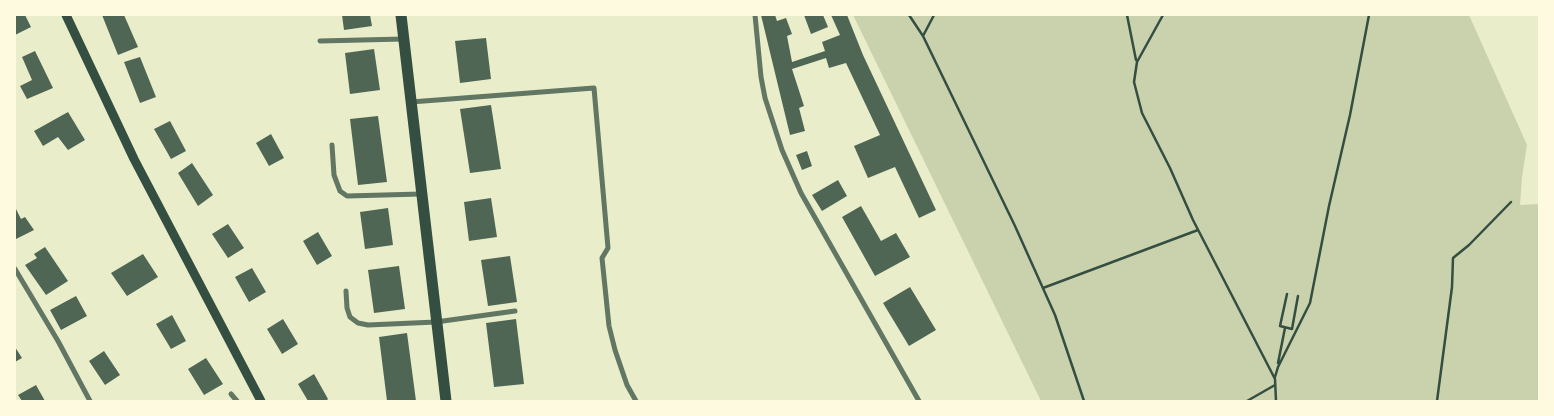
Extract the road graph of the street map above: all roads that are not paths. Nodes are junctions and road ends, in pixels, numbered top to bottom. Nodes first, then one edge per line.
1 (66, 15) edge
2 (401, 15) edge
3 (755, 15) edge
4 (403, 38) junction
5 (320, 41) dead end
6 (410, 102) junction
7 (332, 145) dead end
8 (421, 194) junction
9 (15, 270) edge
10 (346, 291) dead end
11 (514, 311) dead end
12 (436, 322) junction
13 (231, 394) dead end
14 (90, 401) edge
15 (237, 401) edge
16 (260, 401) edge
17 (446, 401) edge
18 (636, 401) edge
19 (919, 401) edge

1 - 16 main road
2 - 4 highway
3 - 19 street
4 - 5 street
4 - 6 highway
6 - 8 highway
6 - 18 street
7 - 8 street
8 - 12 highway
9 - 14 street
10 - 12 street
11 - 12 street
12 - 17 highway
13 - 15 street

